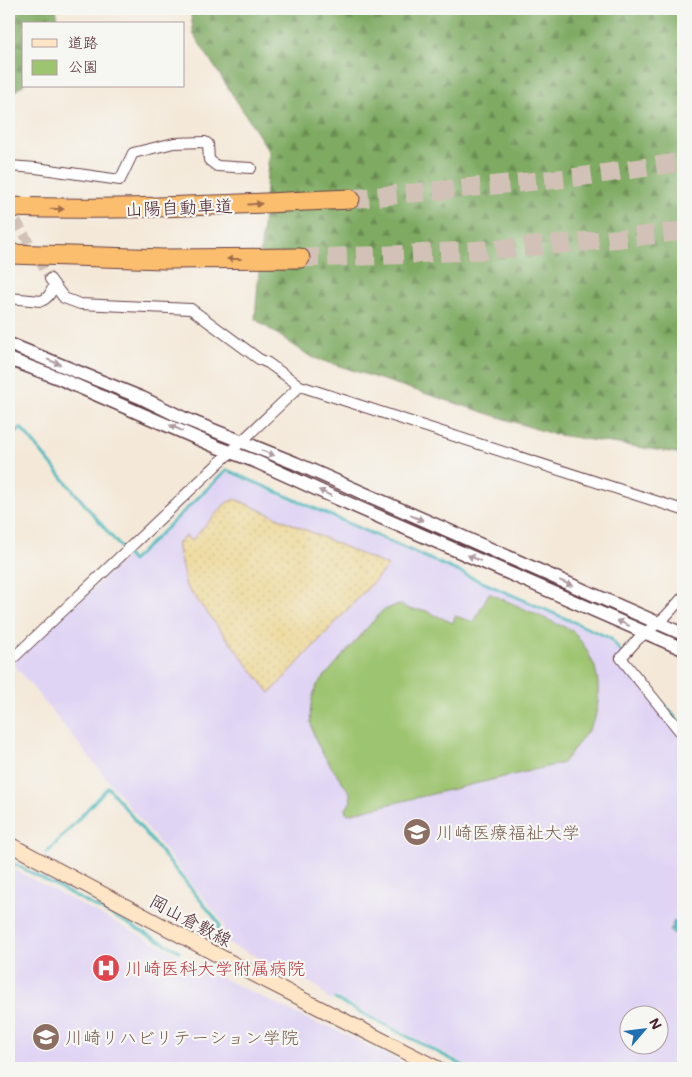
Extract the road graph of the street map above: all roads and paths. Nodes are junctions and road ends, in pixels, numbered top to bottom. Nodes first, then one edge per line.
1 (9, 166) edge
2 (251, 168) dead end
3 (350, 199) tunnel mouth
4 (9, 208) edge
5 (9, 254) edge
6 (300, 258) tunnel mouth
7 (9, 298) edge
8 (41, 300) junction
9 (73, 302) junction
10 (9, 344) edge
11 (9, 359) edge
12 (300, 386) junction
13 (242, 442) junction
14 (231, 452) junction
15 (683, 510) edge
16 (683, 597) edge
17 (657, 623) junction
18 (645, 632) junction
19 (683, 634) edge
20 (683, 649) edge
21 (10, 660) edge
22 (683, 735) edge
23 (9, 844) edge
24 (437, 1068) edge

1 - 2 street
4 -> 3 highway, 山陽自動車道
6 -> 5 highway
7 - 8 street
8 - 9 street
8 - 9 street
9 - 12 street
10 -> 13 street
14 -> 11 street
12 - 13 street
12 - 15 street
13 - 14 street
13 -> 17 street
18 -> 14 street
14 - 21 street
16 - 17 street
17 - 18 street
17 - 19 street
18 - 20 street
18 - 22 street
23 - 24 main road, 岡山倉敷線

